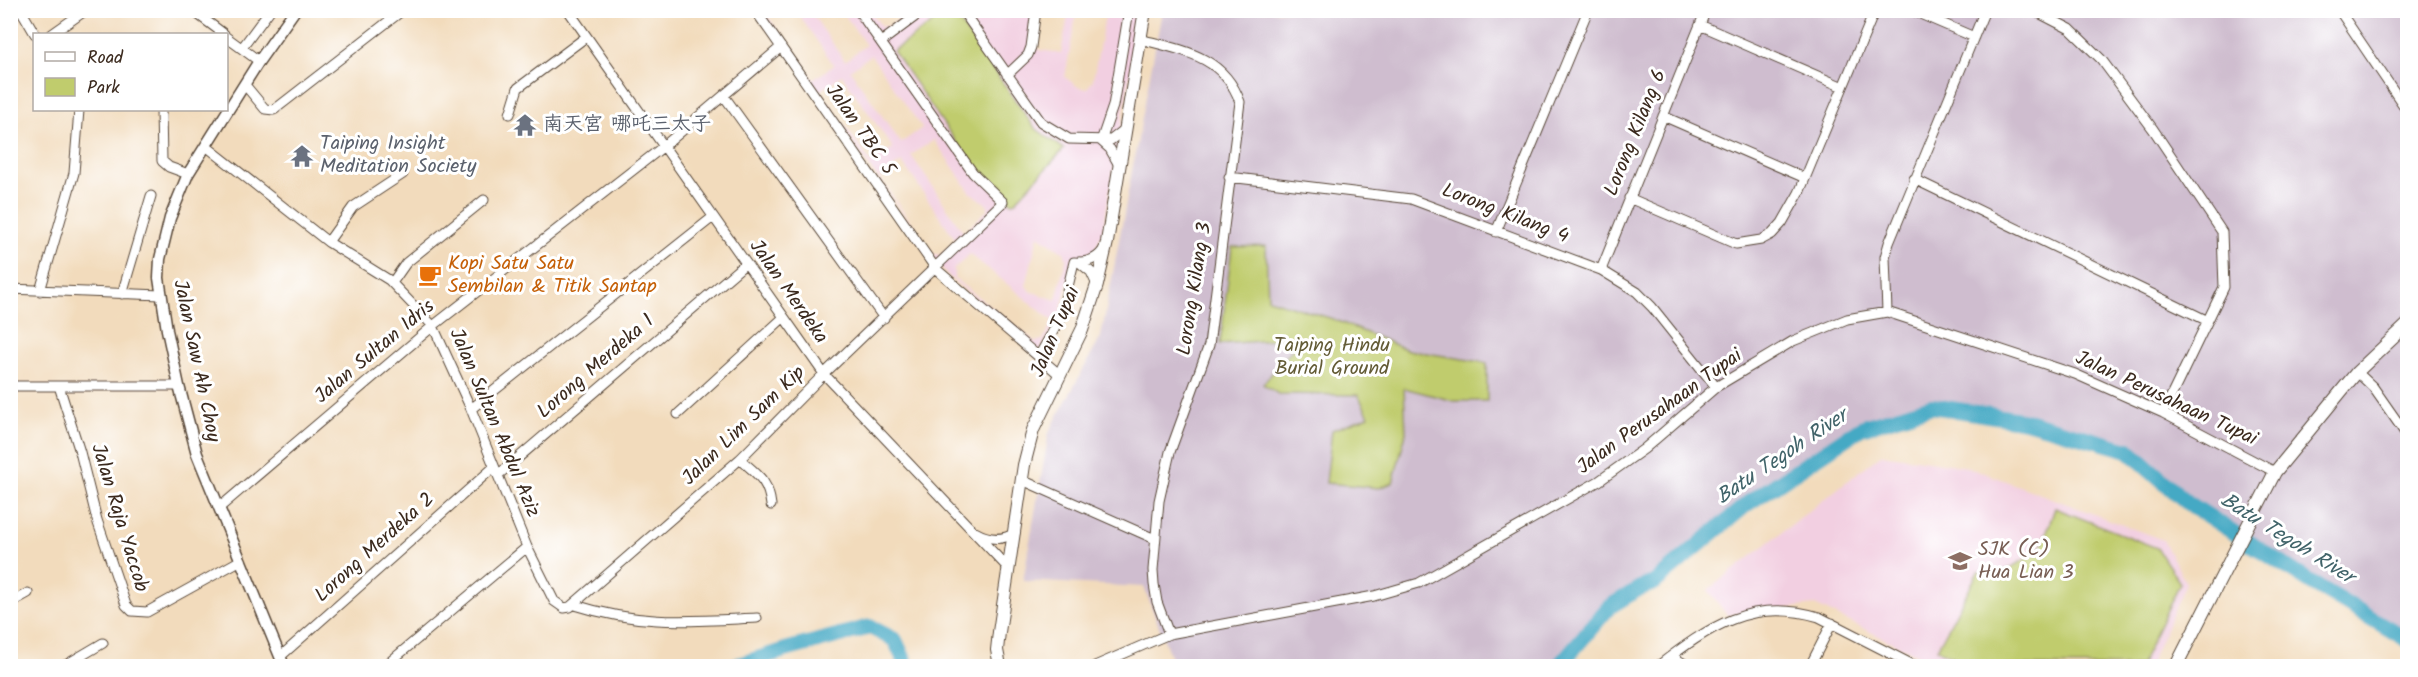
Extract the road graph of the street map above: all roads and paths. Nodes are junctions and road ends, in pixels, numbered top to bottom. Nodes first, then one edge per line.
1 (21, 10) edge
2 (86, 10) edge
3 (192, 10) edge
4 (270, 10) edge
5 (295, 10) edge
6 (403, 10) edge
7 (568, 10) edge
8 (755, 10) edge
9 (858, 10) edge
10 (924, 10) edge
11 (962, 10) edge
12 (1036, 10) edge
13 (1129, 10) edge
14 (1588, 10) edge
15 (1706, 10) edge
16 (1875, 10) edge
17 (1911, 10) edge
18 (1985, 10) edge
19 (2033, 10) edge
20 (2339, 10) edge
21 (1145, 13) edge
22 (1700, 25) junction
23 (34, 33) edge
24 (53, 33) edge
25 (221, 33) edge
26 (586, 37) junction
27 (1974, 37) junction
28 (228, 38) edge
29 (1140, 39) junction
30 (881, 42) junction
31 (781, 47) junction
32 (242, 48) junction
33 (259, 61) junction
34 (1007, 75) junction
35 (245, 84) junction
36 (1843, 87) junction
37 (724, 96) junction
38 (79, 111) edge
39 (161, 111) edge
40 (2408, 112) edge
41 (510, 114) dead end
42 (1662, 116) junction
43 (1125, 129) junction
44 (1101, 141) junction
45 (206, 146) junction
46 (664, 146) junction
47 (1119, 168) junction
48 (188, 174) junction
49 (403, 174) dead end
50 (1229, 177) junction
51 (1805, 178) junction
52 (1914, 179) junction
53 (151, 196) dead end
54 (1629, 198) junction
55 (484, 200) dead end
56 (713, 217) junction
57 (1496, 232) junction
58 (328, 242) junction
59 (1107, 242) junction
60 (1079, 262) junction
61 (746, 263) junction
62 (936, 269) junction
63 (1601, 270) junction
64 (392, 283) junction
65 (1097, 285) junction
66 (10, 289) edge
67 (40, 291) junction
68 (122, 294) junction
69 (161, 295) junction
70 (1887, 312) junction
71 (783, 318) junction
72 (884, 318) junction
73 (2206, 320) junction
74 (2408, 324) edge
75 (433, 326) junction
76 (1039, 356) junction
77 (2357, 372) junction
78 (824, 374) junction
79 (1060, 375) junction
80 (10, 386) edge
81 (59, 386) junction
82 (179, 386) junction
83 (1716, 387) junction
84 (471, 408) junction
85 (2163, 413) junction
86 (678, 414) dead end
87 (2408, 437) edge
88 (740, 459) junction
89 (496, 471) junction
90 (2275, 472) junction
91 (1022, 480) junction
92 (771, 505) dead end
93 (219, 508) junction
94 (970, 529) junction
95 (1015, 533) junction
96 (1155, 539) junction
97 (527, 547) junction
98 (241, 560) junction
99 (1009, 569) junction
100 (28, 593) dead end
101 (10, 603) edge
102 (575, 605) junction
103 (758, 618) dead end
104 (1832, 623) junction
105 (1169, 634) junction
106 (103, 643) dead end
107 (1671, 656) junction
108 (283, 661) edge
109 (64, 666) edge
110 (385, 666) edge
111 (1000, 666) edge
112 (1095, 666) edge
113 (1658, 666) edge
114 (1688, 666) edge
115 (1810, 666) edge
116 (1915, 666) edge
117 (2176, 666) edge
118 (2309, 666) edge
119 (2314, 666) edge

1 - 23 street
2 - 24 street
3 - 25 street
4 - 32 street
5 - 33 street, Jalan Saw Ah Choy
6 - 35 street
7 - 26 street, Jalan Merdeka
8 - 31 street, Jalan TBC 5
9 - 30 street
10 - 30 street
11 - 34 street
12 - 34 street
13 - 44 street
14 - 57 street
15 - 22 street, Lorong Kilang 6
16 - 36 street
17 - 27 street
18 - 27 street
19 - 73 street
20 - 40 street
21 - 29 main road, Jalan Tupai
22 - 36 street
22 - 42 street, Lorong Kilang 6
26 - 41 street
26 - 46 street, Jalan Merdeka
27 - 52 street
28 - 32 street
29 - 43 main road, Jalan Tupai
29 - 50 street, Lorong Kilang 3
30 - 62 street, Jalan Lim Sam Kip
31 - 37 street, Jalan Sultan Idris
31 - 62 street, Jalan TBC 5
32 - 33 street
33 - 35 street, Jalan Saw Ah Choy
34 - 44 street
35 - 45 street, Jalan Saw Ah Choy
36 - 51 street
37 - 46 street, Jalan Sultan Idris
37 - 72 street
38 - 67 street
39 - 48 street
42 - 51 street
42 - 54 street, Lorong Kilang 6
43 - 44 street
43 - 47 main road, Jalan Tupai
44 - 47 street
45 - 48 street, Jalan Saw Ah Choy
45 - 58 street, Jalan Sultan Abdul Aziz
46 - 56 street, Jalan Merdeka
46 - 75 street, Jalan Sultan Idris
47 - 59 main road, Jalan Tupai
48 - 69 street, Jalan Saw Ah Choy
49 - 58 street
50 - 57 street, Lorong Kilang 4
50 - 96 street, Lorong Kilang 3
51 - 54 street
52 - 70 street
52 - 73 street
53 - 68 street
54 - 63 street, Lorong Kilang 6
55 - 64 street
56 - 61 street, Jalan Merdeka
56 - 84 street
57 - 63 street, Lorong Kilang 4
58 - 64 street, Jalan Sultan Abdul Aziz
59 - 60 street
59 - 65 main road, Jalan Tupai
60 - 65 street
60 - 76 street
61 - 71 street, Jalan Merdeka
61 - 89 street, Lorong Merdeka 1
62 - 72 street, Jalan Lim Sam Kip
62 - 76 street, Jalan TBC 5
63 - 83 street, Lorong Kilang 4
64 - 75 street, Jalan Sultan Abdul Aziz
65 - 79 main road, Jalan Tupai
66 - 67 street
67 - 68 street
68 - 69 street
69 - 82 street, Jalan Saw Ah Choy
70 - 83 street, Jalan Perusahaan Tupai
70 - 85 street, Jalan Perusahaan Tupai
71 - 78 street, Jalan Merdeka
71 - 86 street
72 - 78 street, Jalan Lim Sam Kip
73 - 85 street
74 - 77 main road
75 - 84 street, Jalan Sultan Abdul Aziz
75 - 93 street, Jalan Sultan Idris
76 - 79 street, Jalan TBC 5
77 - 87 street
77 - 90 main road
78 - 88 street, Jalan Lim Sam Kip
78 - 94 street, Jalan Merdeka
79 - 91 main road, Jalan Tupai
80 - 81 street
81 - 82 street
81 - 98 street, Jalan Raja Yaccob
82 - 93 street, Jalan Saw Ah Choy
83 - 105 street, Jalan Perusahaan Tupai
84 - 89 street, Jalan Sultan Abdul Aziz
85 - 90 street, Jalan Perusahaan Tupai
88 - 92 street
88 - 102 street, Jalan Lim Sam Kip
89 - 97 street, Jalan Sultan Abdul Aziz
89 - 108 street, Lorong Merdeka 2
90 - 117 main road
91 - 95 main road, Jalan Tupai
91 - 96 street
93 - 98 street, Jalan Saw Ah Choy
94 - 95 street
94 - 99 street, Jalan Merdeka
95 - 99 main road, Jalan Tupai
96 - 105 street, Lorong Kilang 3
97 - 102 street, Jalan Sultan Abdul Aziz
97 - 110 street
98 - 108 street, Jalan Saw Ah Choy
99 - 111 main road, Jalan Tupai
100 - 101 street
102 - 103 street
104 - 107 street
104 - 115 street
104 - 116 street
105 - 112 street, Jalan Perusahaan Tupai
106 - 109 street
107 - 113 street
107 - 114 street
118 - 119 street

